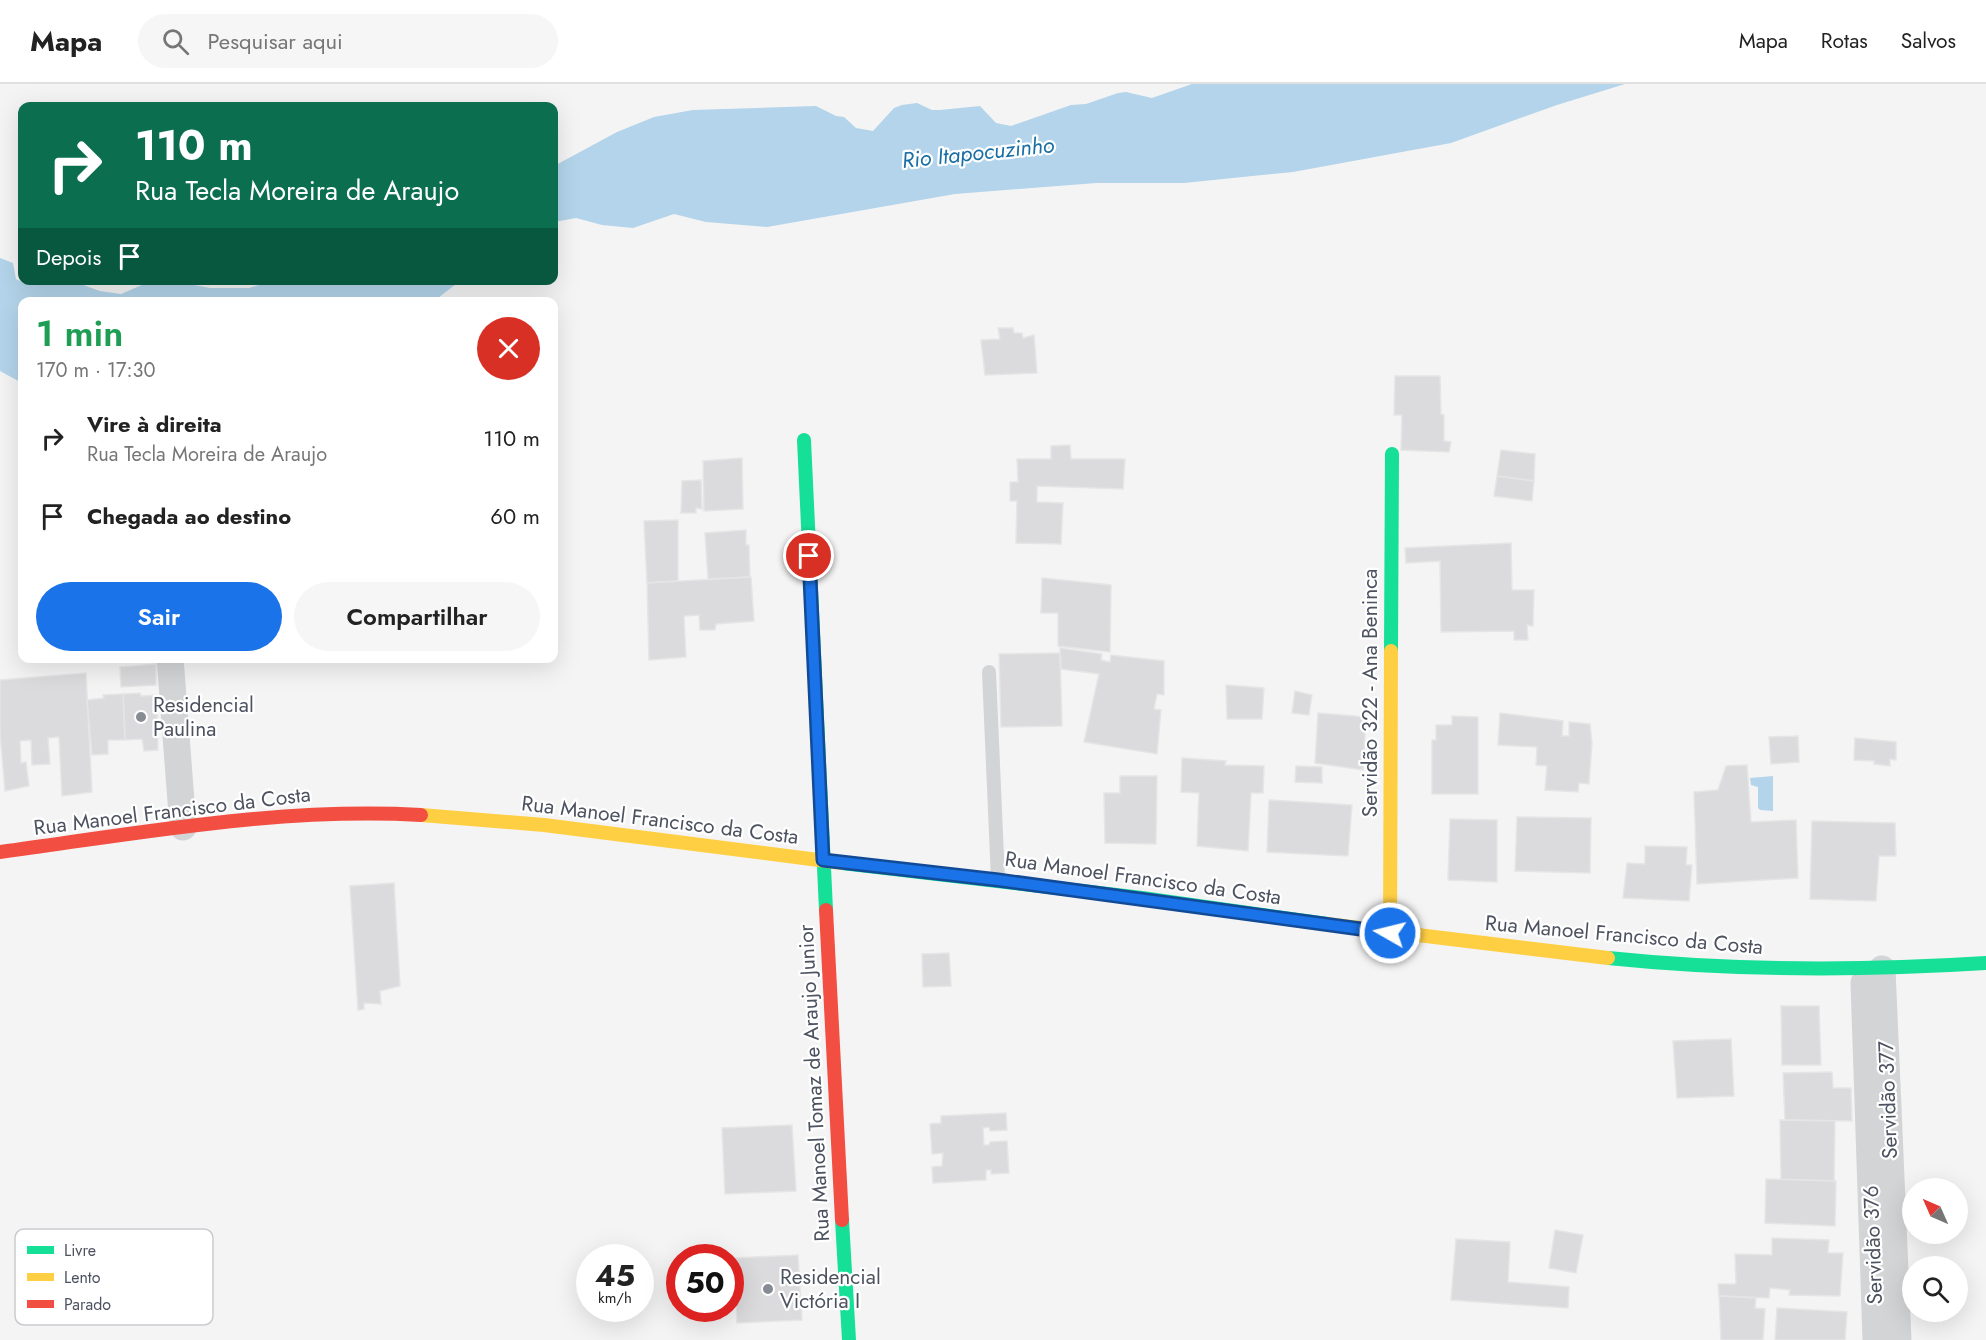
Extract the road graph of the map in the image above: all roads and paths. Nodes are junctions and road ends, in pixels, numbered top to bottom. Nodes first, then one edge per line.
1 (804, 440) dead end
2 (1392, 454) dead end
3 (170, 663) edge
4 (989, 672) dead end
5 (183, 827) junction
6 (4, 851) edge
7 (823, 860) junction
8 (998, 880) junction
9 (1390, 933) junction
10 (1986, 963) edge
11 (1873, 969) junction
12 (849, 1340) edge
13 (1876, 1340) edge
14 (1898, 1340) edge

1 - 7 main road, Rua Manoel Tomaz de Araujo Junior
2 - 9 main road, Servidão 322 - Ana Beninca
3 - 5 street
4 - 8 lane
5 - 6 main road, Rua Manoel Francisco da Costa
5 - 7 main road, Rua Manoel Francisco da Costa
7 - 8 main road, Rua Manoel Francisco da Costa
7 - 12 main road, Rua Manoel Tomaz de Araujo Junior
8 - 9 main road, Rua Manoel Francisco da Costa
9 - 11 main road, Rua Manoel Francisco da Costa
10 - 11 main road, Rua Manoel Francisco da Costa
11 - 13 street, Servidão 376
11 - 14 street, Servidão 377

